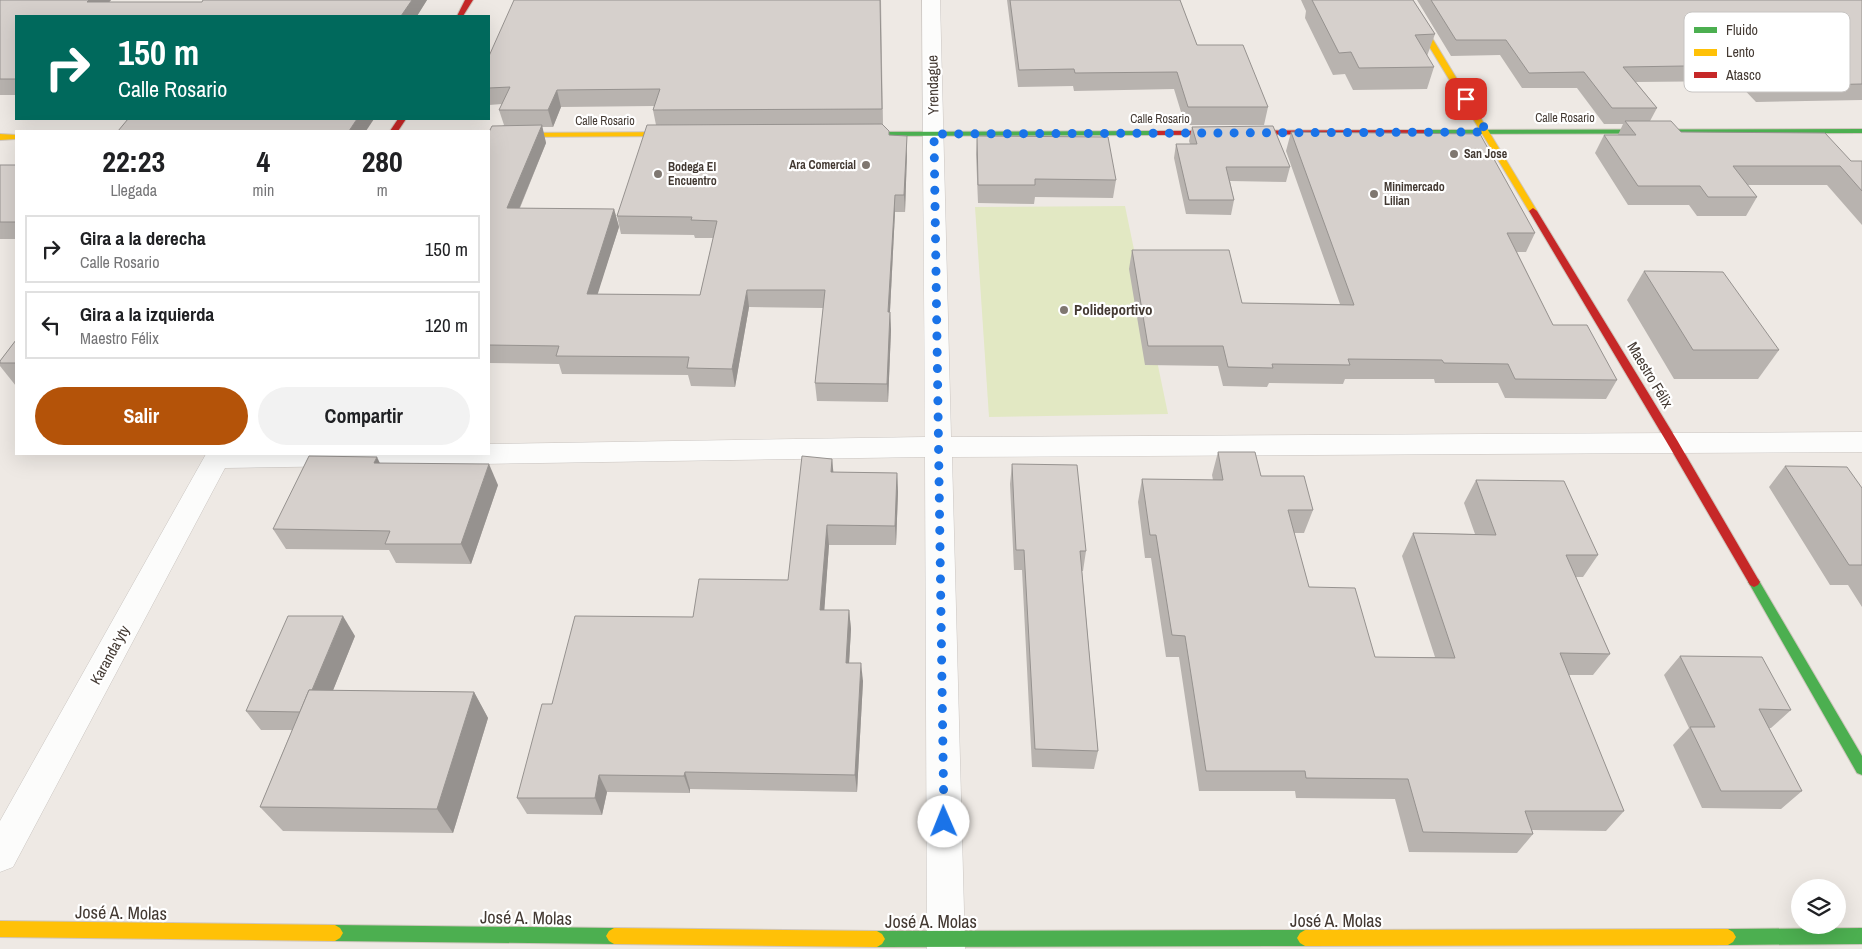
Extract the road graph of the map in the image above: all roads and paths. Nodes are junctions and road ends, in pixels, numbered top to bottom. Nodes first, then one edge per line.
1 (469, 0) edge
2 (931, 0) edge
3 (1405, 0) edge
4 (461, 15) edge
5 (1862, 131) edge
6 (1487, 132) junction
7 (696, 134) edge
8 (845, 134) edge
9 (934, 134) junction
10 (490, 135) edge
11 (0, 137) edge
12 (15, 137) edge
13 (1862, 442) edge
14 (1673, 443) junction
15 (938, 447) junction
16 (490, 453) edge
17 (298, 455) edge
18 (218, 456) edge
19 (1862, 769) edge
20 (0, 855) edge
21 (0, 930) edge
22 (1862, 936) edge
23 (946, 945) edge

1 - 4 street
2 - 9 street, Yrendague
3 - 6 street, Maestro Félix
5 - 6 street, Calle Rosario
6 - 9 street, Calle Rosario
6 - 14 street, Maestro Félix
7 - 10 street, Calle Rosario
8 - 9 street, Calle Rosario
9 - 15 street, Yrendague
11 - 12 street
13 - 14 street
14 - 15 street
14 - 19 street, Maestro Félix
15 - 16 street
15 - 23 street, Yrendague
17 - 18 street
18 - 20 street, Karanda'yty
21 - 23 street, José A. Molas
22 - 23 street, José A. Molas

